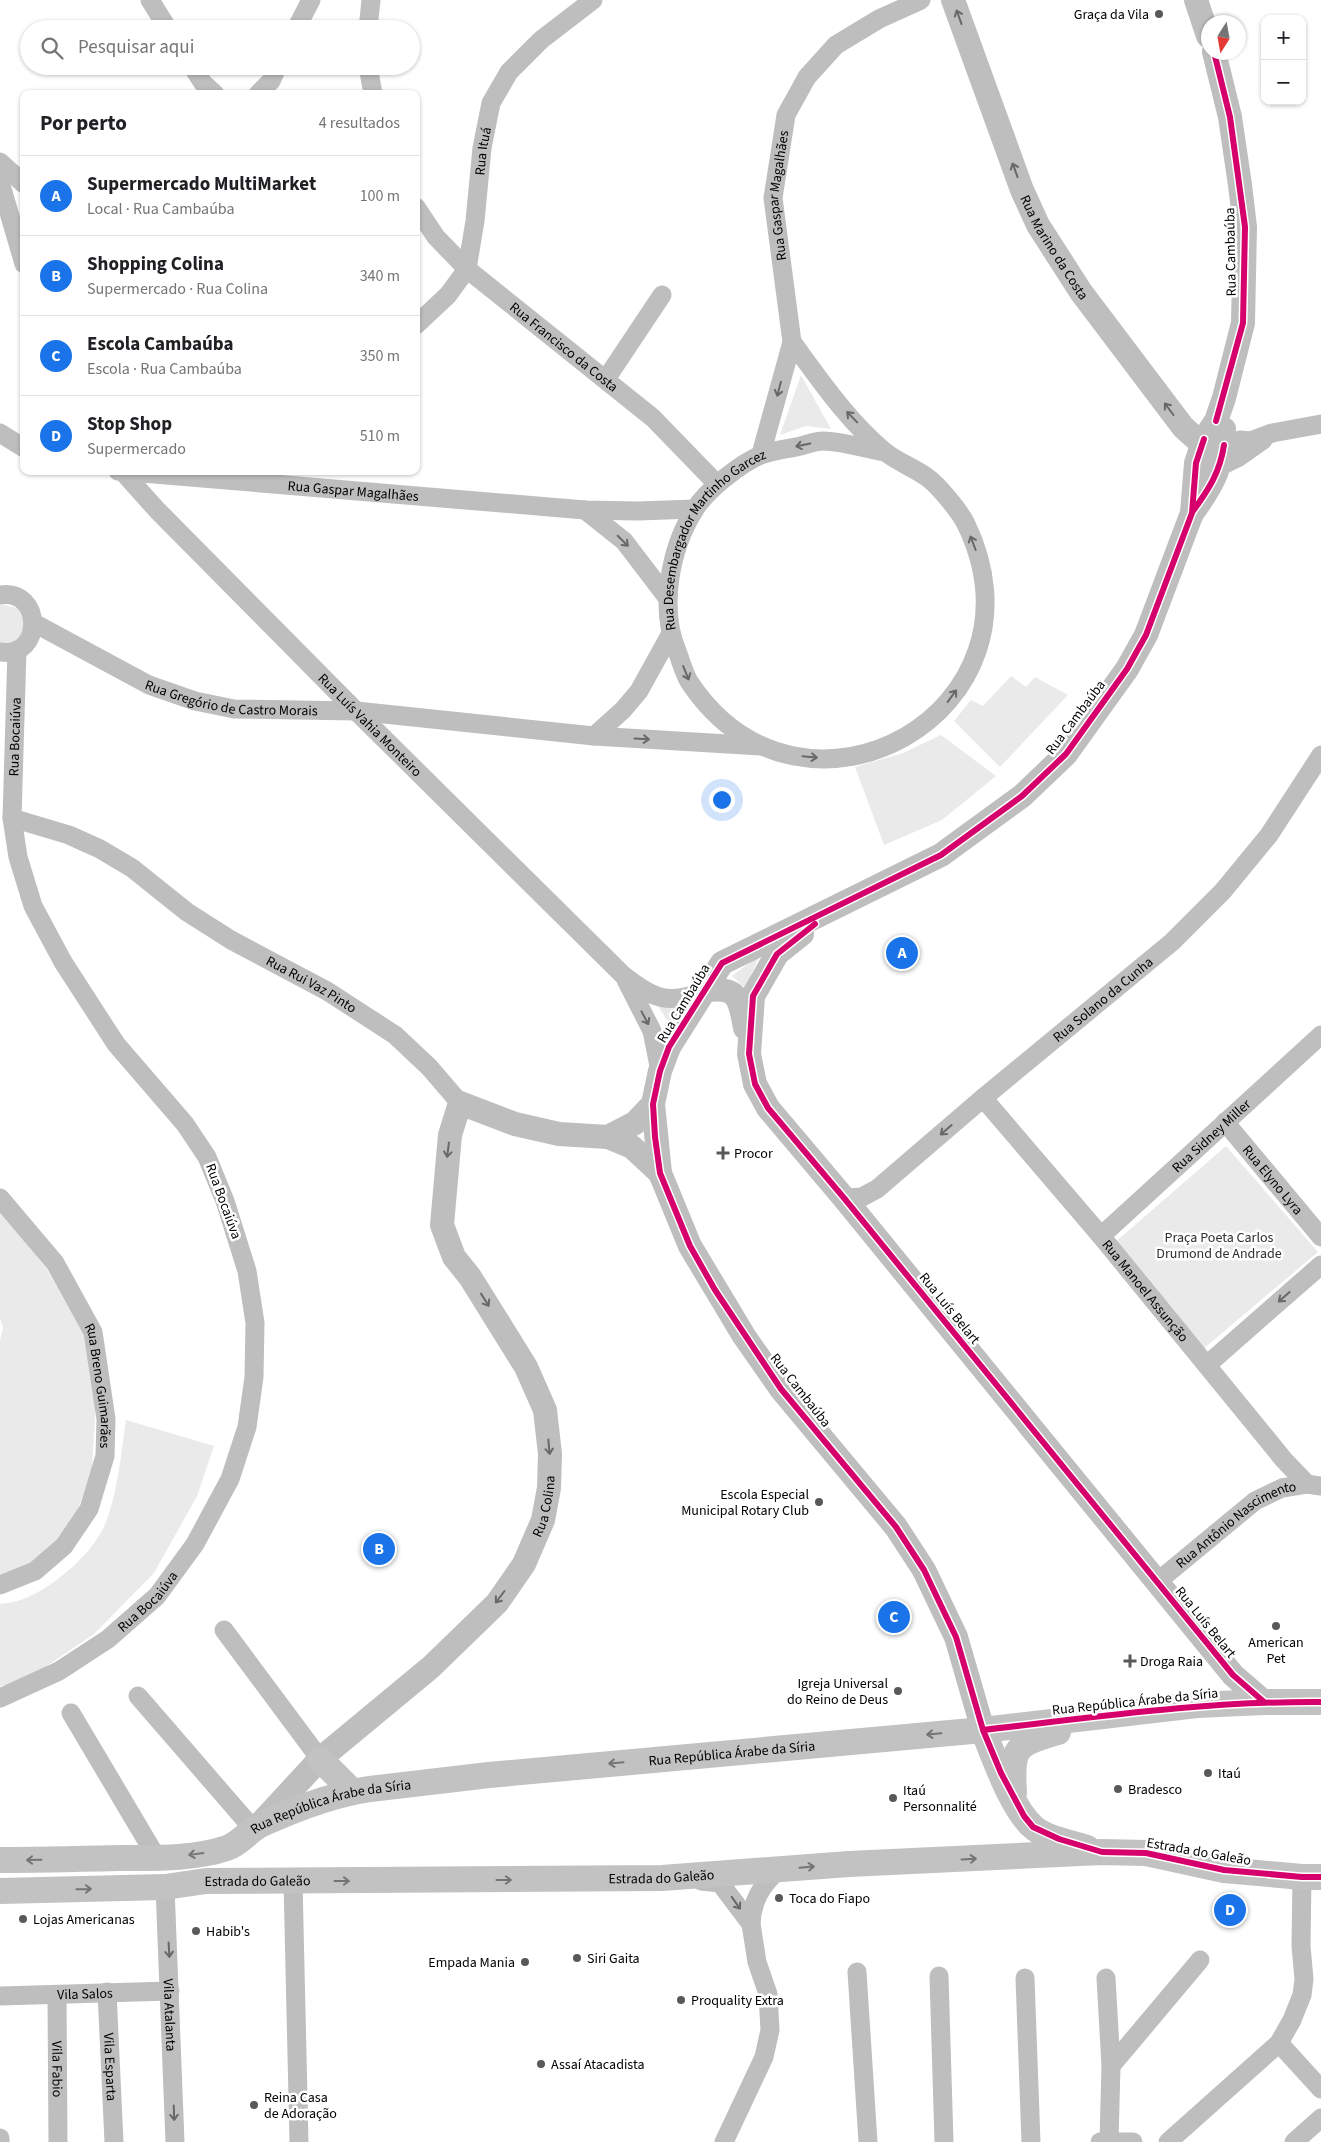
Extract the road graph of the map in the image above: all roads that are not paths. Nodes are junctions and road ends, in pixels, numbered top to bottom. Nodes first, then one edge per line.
1 (150, 0) edge
2 (311, 0) edge
3 (371, 0) edge
4 (593, 0) edge
5 (921, 0) edge
6 (953, 0) edge
7 (1196, 0) edge
8 (1201, 15) edge
9 (162, 20) edge
10 (301, 20) edge
11 (369, 20) edge
12 (1216, 60) edge
13 (197, 75) edge
14 (274, 75) edge
15 (370, 75) edge
16 (210, 90) edge
17 (262, 90) edge
18 (372, 90) edge
19 (0, 162) edge
20 (20, 180) edge
21 (0, 182) edge
22 (420, 213) edge
23 (20, 250) edge
24 (467, 269) junction
25 (662, 295) dead end
26 (420, 322) edge
27 (792, 342) junction
28 (606, 379) junction
29 (1321, 424) edge
30 (0, 433) edge
31 (20, 446) edge
32 (1216, 450) junction
33 (885, 452) junction
34 (762, 454) junction
35 (125, 475) edge
36 (169, 475) edge
37 (717, 484) junction
38 (695, 509) junction
39 (585, 510) junction
40 (1192, 514) junction
41 (0, 595) edge
42 (666, 596) junction
43 (34, 623) junction
44 (670, 636) junction
45 (8, 651) edge
46 (356, 711) junction
47 (594, 736) junction
48 (762, 746) junction
49 (1320, 760) edge
50 (12, 818) junction
51 (831, 911) junction
52 (623, 975) junction
53 (704, 990) junction
54 (1321, 1035) edge
55 (749, 1054) junction
56 (660, 1071) junction
57 (983, 1098) junction
58 (460, 1103) junction
59 (653, 1104) junction
60 (1225, 1122) junction
61 (608, 1137) junction
62 (660, 1173) junction
63 (0, 1198) edge
64 (844, 1198) junction
65 (1101, 1236) junction
66 (1321, 1237) edge
67 (1321, 1266) edge
68 (1207, 1365) junction
69 (1314, 1485) edge
70 (1157, 1582) junction
71 (0, 1585) edge
72 (224, 1630) dead end
73 (138, 1696) dead end
74 (0, 1698) edge
75 (1264, 1702) junction
76 (1321, 1702) edge
77 (71, 1713) dead end
78 (1116, 1715) junction
79 (983, 1730) junction
80 (320, 1760) junction
81 (352, 1791) junction
82 (1015, 1801) junction
83 (252, 1832) junction
84 (1102, 1852) junction
85 (157, 1858) junction
86 (0, 1860) edge
87 (778, 1870) junction
88 (1311, 1877) edge
89 (662, 1878) junction
90 (293, 1881) junction
91 (165, 1887) junction
92 (0, 1891) edge
93 (750, 1924) junction
94 (1200, 1960) dead end
95 (857, 1972) dead end
96 (939, 1976) dead end
97 (1025, 1978) dead end
98 (1106, 1978) dead end
99 (170, 1991) junction
100 (107, 1992) junction
101 (57, 1995) junction
102 (0, 1996) edge
103 (1279, 2043) junction
104 (1111, 2066) junction
105 (1321, 2089) edge
106 (1321, 2118) edge
107 (0, 2138) edge
108 (0, 2142) edge
109 (58, 2142) edge
110 (114, 2142) edge
111 (175, 2142) edge
112 (300, 2142) edge
113 (724, 2142) edge
114 (868, 2142) edge
115 (944, 2142) edge
116 (1031, 2142) edge
117 (1104, 2142) edge
118 (1133, 2142) edge
119 (1168, 2142) edge
120 (1294, 2142) edge

1 - 9 street
2 - 10 street
3 - 11 street
4 - 24 street, Rua Ituá
5 - 27 street, Rua Gaspar Magalhães
32 -> 6 street, Rua Marino da Costa
7 - 8 street
12 - 32 street, Rua Cambaúba
13 - 16 street
14 - 17 street
15 - 18 street
19 - 20 street
21 - 23 street
22 - 24 street, Rua Francisco da Costa
24 - 26 street, Rua Ituá
24 - 28 street, Rua Francisco da Costa
25 - 28 street
33 -> 27 street, Rua Desembargador Martinho Garcez
27 -> 34 street, Rua Gaspar Magalhães
28 - 37 street, Rua Francisco da Costa
29 - 32 street
30 - 31 street
32 - 40 street, Rua Cambaúba
32 - 40 street, Rua Cambaúba
33 -> 34 street, Rua Desembargador Martinho Garcez
48 -> 33 street, Rua Desembargador Martinho Garcez
34 - 37 street, Rua Desembargador Martinho Garcez
35 - 46 street, Rua Luís Vahia Monteiro
36 - 39 street, Rua Gaspar Magalhães
37 - 38 street, Rua Desembargador Martinho Garcez
38 - 39 street, Rua Gaspar Magalhães
38 - 42 street, Rua Desembargador Martinho Garcez
39 -> 42 street
40 - 51 street, Rua Cambaúba
41 - 43 street
42 - 44 street, Rua Desembargador Martinho Garcez
43 - 45 street
43 - 46 street, Rua Gregório de Castro Morais
44 - 47 street
44 -> 48 street, Rua Desembargador Martinho Garcez
45 - 50 street, Rua Bocaiúva
46 - 47 street, Rua Gregório de Castro Morais
46 - 52 street, Rua Luís Vahia Monteiro
47 -> 48 street, Rua Gregório de Castro Morais
49 - 57 street, Rua Solano da Cunha
50 - 58 street, Rua Rui Vaz Pinto
50 - 74 street, Rua Bocaiúva
51 - 53 street, Rua Cambaúba
51 - 55 street, Rua Luís Belart
52 - 53 street
52 -> 56 street
53 - 55 street
53 - 56 street, Rua Cambaúba
54 - 60 street, Rua Sidney Miller
55 - 64 street, Rua Luís Belart
56 - 59 street, Rua Cambaúba
57 -> 64 street, Rua Solano da Cunha
57 - 65 street, Rua Manoel Assunção
58 - 61 street, Rua Rui Vaz Pinto
58 -> 80 street, Rua Colina
59 - 61 street
59 - 62 street, Rua Cambaúba
60 - 65 street, Rua Sidney Miller
60 - 66 street, Rua Elyno Lyra
61 - 62 street, Rua Rui Vaz Pinto
62 - 79 street, Rua Cambaúba
63 - 71 street, Rua Breno Guimarães
64 - 70 street, Rua Luís Belart
65 - 68 street, Rua Manoel Assunção
67 -> 68 street
68 - 69 street, Rua Manoel Assunção
69 - 70 street, Rua Antônio Nascimento
70 - 75 street, Rua Luís Belart
72 - 80 street
73 - 83 street
75 - 76 main road, Rua República Árabe da Síria
75 - 78 main road, Rua República Árabe da Síria
77 - 85 street
78 - 79 main road, Rua República Árabe da Síria
78 - 82 main road
79 -> 81 main road, Rua República Árabe da Síria
79 - 82 main road
80 - 81 main road
80 - 83 street, Rua Colina
81 - 83 main road, Rua República Árabe da Síria
82 - 84 main road
83 -> 85 main road
87 -> 84 main road, Estrada do Galeão
84 - 88 main road, Estrada do Galeão
85 -> 86 main road
87 - 89 main road, Estrada do Galeão
87 - 93 street
88 - 103 street
90 -> 89 main road, Estrada do Galeão
89 -> 93 street
90 - 91 main road, Estrada do Galeão
90 - 112 street
92 -> 91 main road, Estrada do Galeão
91 -> 99 street, Vila Atalanta
93 - 113 street
94 - 104 street
95 - 114 street
96 - 115 street
97 - 116 street
98 - 104 street
99 - 100 street, Vila Salos
99 -> 111 street, Vila Atalanta
100 - 101 street, Vila Salos
100 - 110 street, Vila Esparta
101 - 102 street, Vila Salos
101 - 109 street, Vila Fabio
103 - 105 street
103 - 119 street
104 - 117 street
106 - 120 street
107 - 108 street
117 - 118 street

